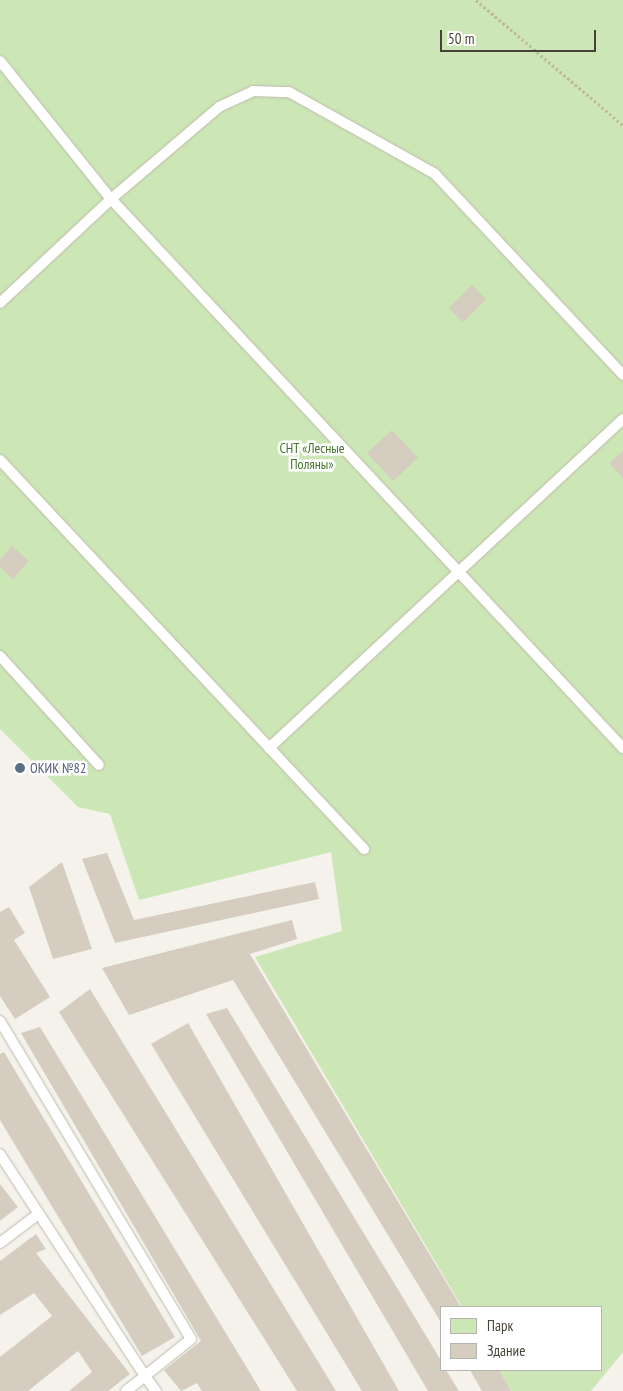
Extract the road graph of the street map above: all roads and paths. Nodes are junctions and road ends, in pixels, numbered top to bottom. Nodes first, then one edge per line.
1 (476, 0) edge
2 (0, 61) edge
3 (623, 126) edge
4 (111, 199) junction
5 (0, 303) edge
6 (623, 375) edge
7 (623, 419) edge
8 (0, 460) edge
9 (458, 572) junction
10 (0, 656) edge
11 (269, 748) junction
12 (623, 748) edge
13 (100, 765) dead end
14 (364, 849) dead end
15 (0, 1021) edge
16 (0, 1154) edge
17 (38, 1214) junction
18 (0, 1243) edge
19 (145, 1376) junction
20 (126, 1391) edge
21 (156, 1391) edge

1 - 3 path
2 - 4 lane
4 - 5 lane
4 - 6 lane
4 - 9 lane
7 - 9 lane
8 - 11 lane
9 - 11 lane
9 - 12 lane
10 - 13 lane
11 - 14 lane
15 - 19 lane
16 - 17 lane
17 - 18 lane
17 - 19 lane
19 - 20 lane
19 - 21 lane

